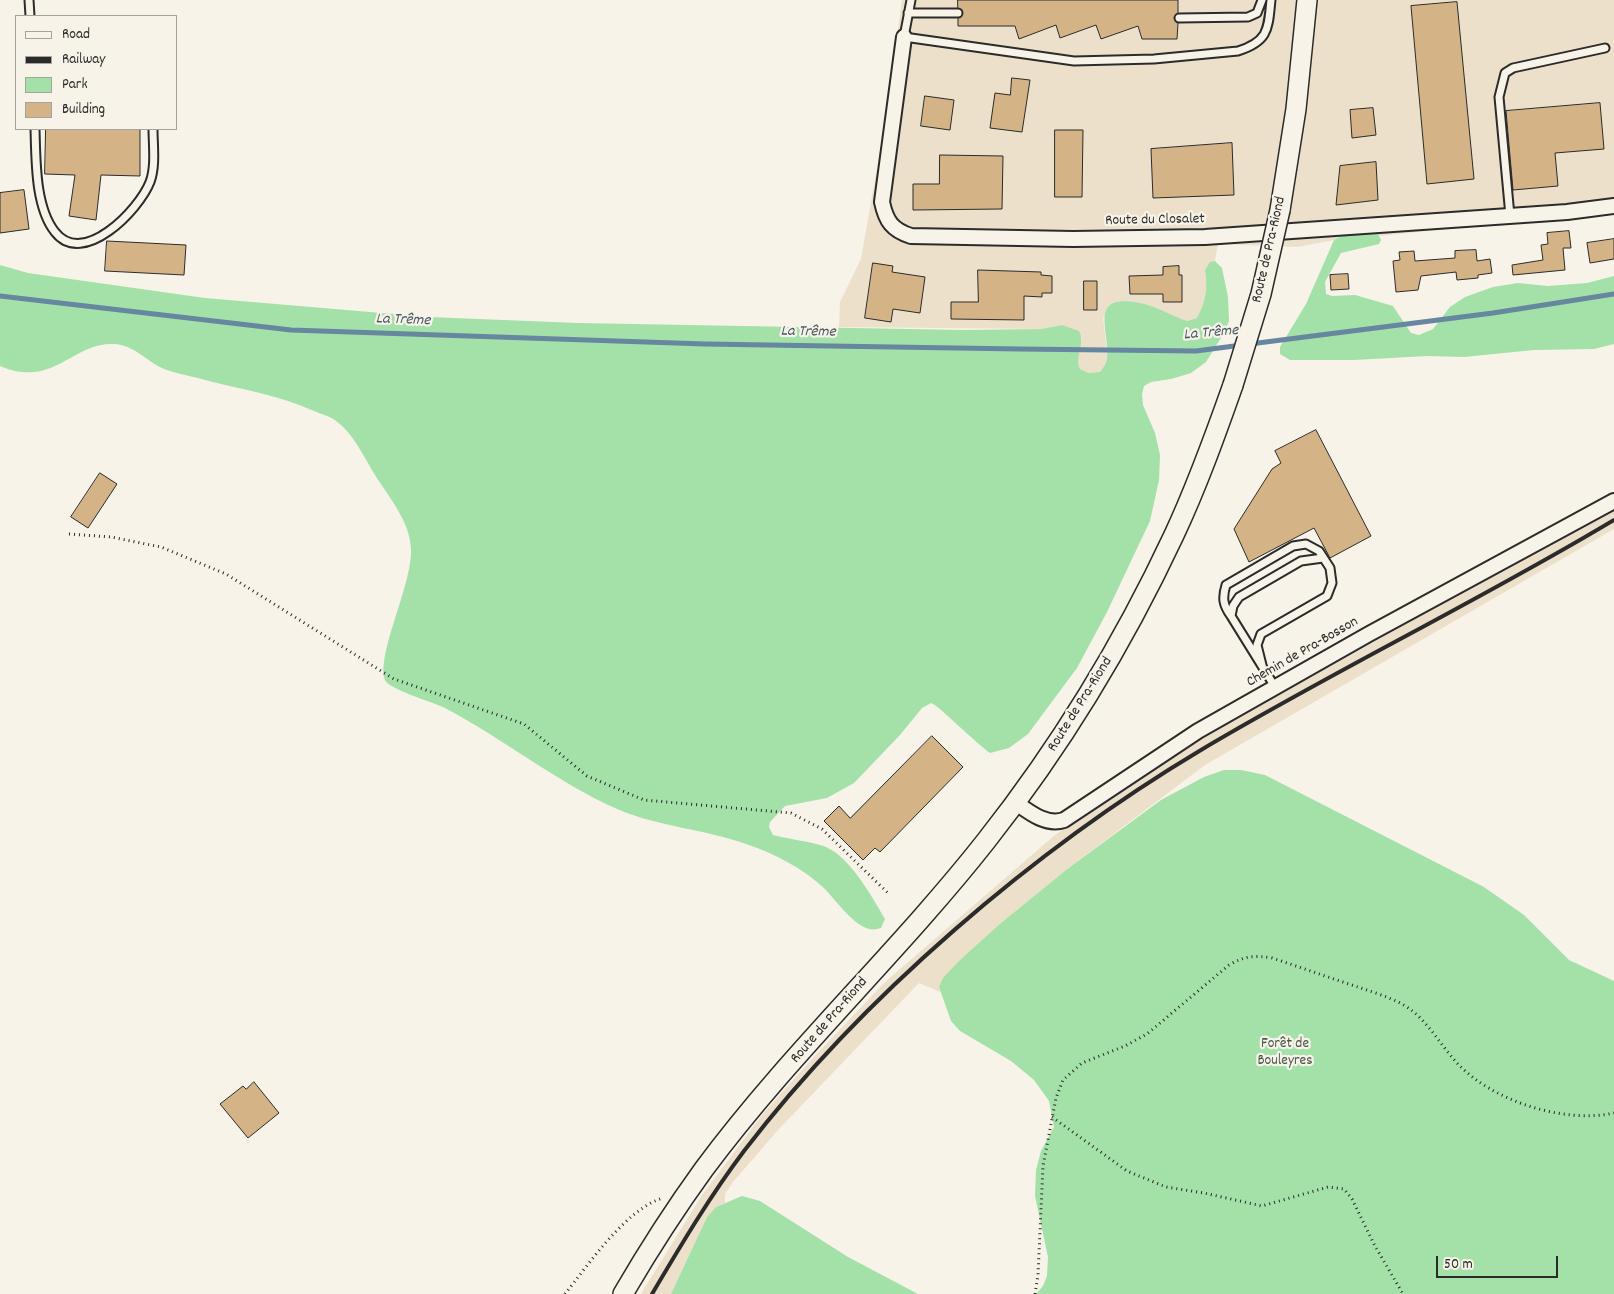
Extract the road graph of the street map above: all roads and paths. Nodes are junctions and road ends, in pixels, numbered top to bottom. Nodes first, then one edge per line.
1 (29, 0) edge
2 (911, 0) edge
3 (1262, 0) edge
4 (1271, 0) edge
5 (1308, 0) edge
6 (908, 13) junction
7 (958, 13) dead end
8 (30, 15) edge
9 (1179, 18) dead end
10 (904, 37) junction
11 (1605, 48) dead end
12 (35, 130) edge
13 (154, 130) edge
14 (1614, 206) edge
15 (1510, 216) junction
16 (1614, 501) edge
17 (69, 534) dead end
18 (1324, 558) junction
19 (1231, 616) junction
20 (1262, 665) junction
21 (1275, 688) junction
22 (1015, 802) junction
23 (890, 895) dead end
24 (1614, 1113) edge
25 (1052, 1117) junction
26 (683, 1199) junction
27 (565, 1294) edge
28 (623, 1294) edge
29 (1034, 1294) edge
30 (1403, 1294) edge

1 - 8 lane
2 - 6 lane
3 - 9 lane
4 - 10 lane
5 - 22 main road, Route de Pra-Riond, bridge
6 - 7 lane
6 - 10 lane
10 - 15 street, Route du Closalet
11 - 15 lane
12 - 13 lane
14 - 15 street, Route du Closalet
16 - 21 street, Chemin de Pra-Bosson
17 - 23 path
18 - 19 lane
18 - 19 lane
18 - 20 lane
19 - 20 lane
20 - 21 lane
21 - 22 street, Chemin de Pra-Bosson
22 - 26 main road, Route de Pra-Riond
24 - 25 path
25 - 29 path
25 - 30 path
26 - 27 path
26 - 28 main road, Route de Pra-Riond

